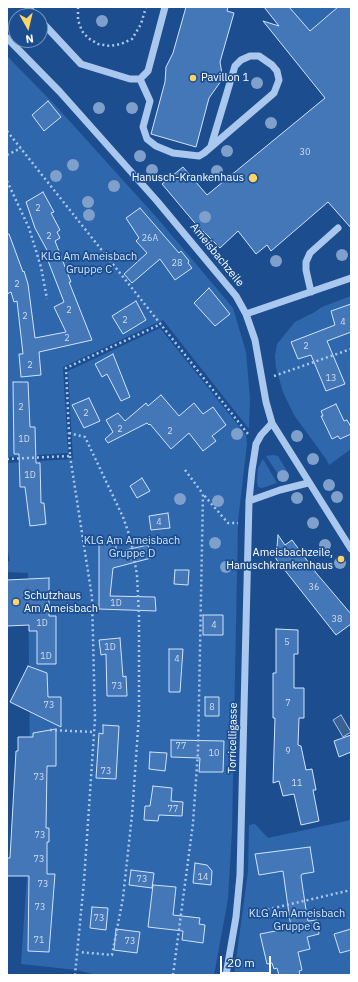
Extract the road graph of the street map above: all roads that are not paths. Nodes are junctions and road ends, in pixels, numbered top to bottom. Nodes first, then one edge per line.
1 (165, 7) edge
2 (48, 29) edge
3 (7, 38) edge
4 (140, 79) junction
5 (211, 146) junction
6 (338, 228) dead end
7 (351, 278) edge
8 (311, 292) junction
9 (246, 314) junction
10 (272, 423) junction
11 (308, 483) junction
12 (249, 501) junction
13 (351, 549) edge
14 (226, 975) edge

1 - 4 street
2 - 4 street
3 - 9 street, Ameisbachzeile
4 - 5 street
5 - 5 street
6 - 8 street
7 - 8 street
8 - 9 street
9 - 10 street, Ameisbachzeile
10 - 11 street, Ameisbachzeile
10 - 12 street, Torricelligasse
11 - 12 street
11 - 13 street, Ameisbachzeile
12 - 14 street, Torricelligasse

